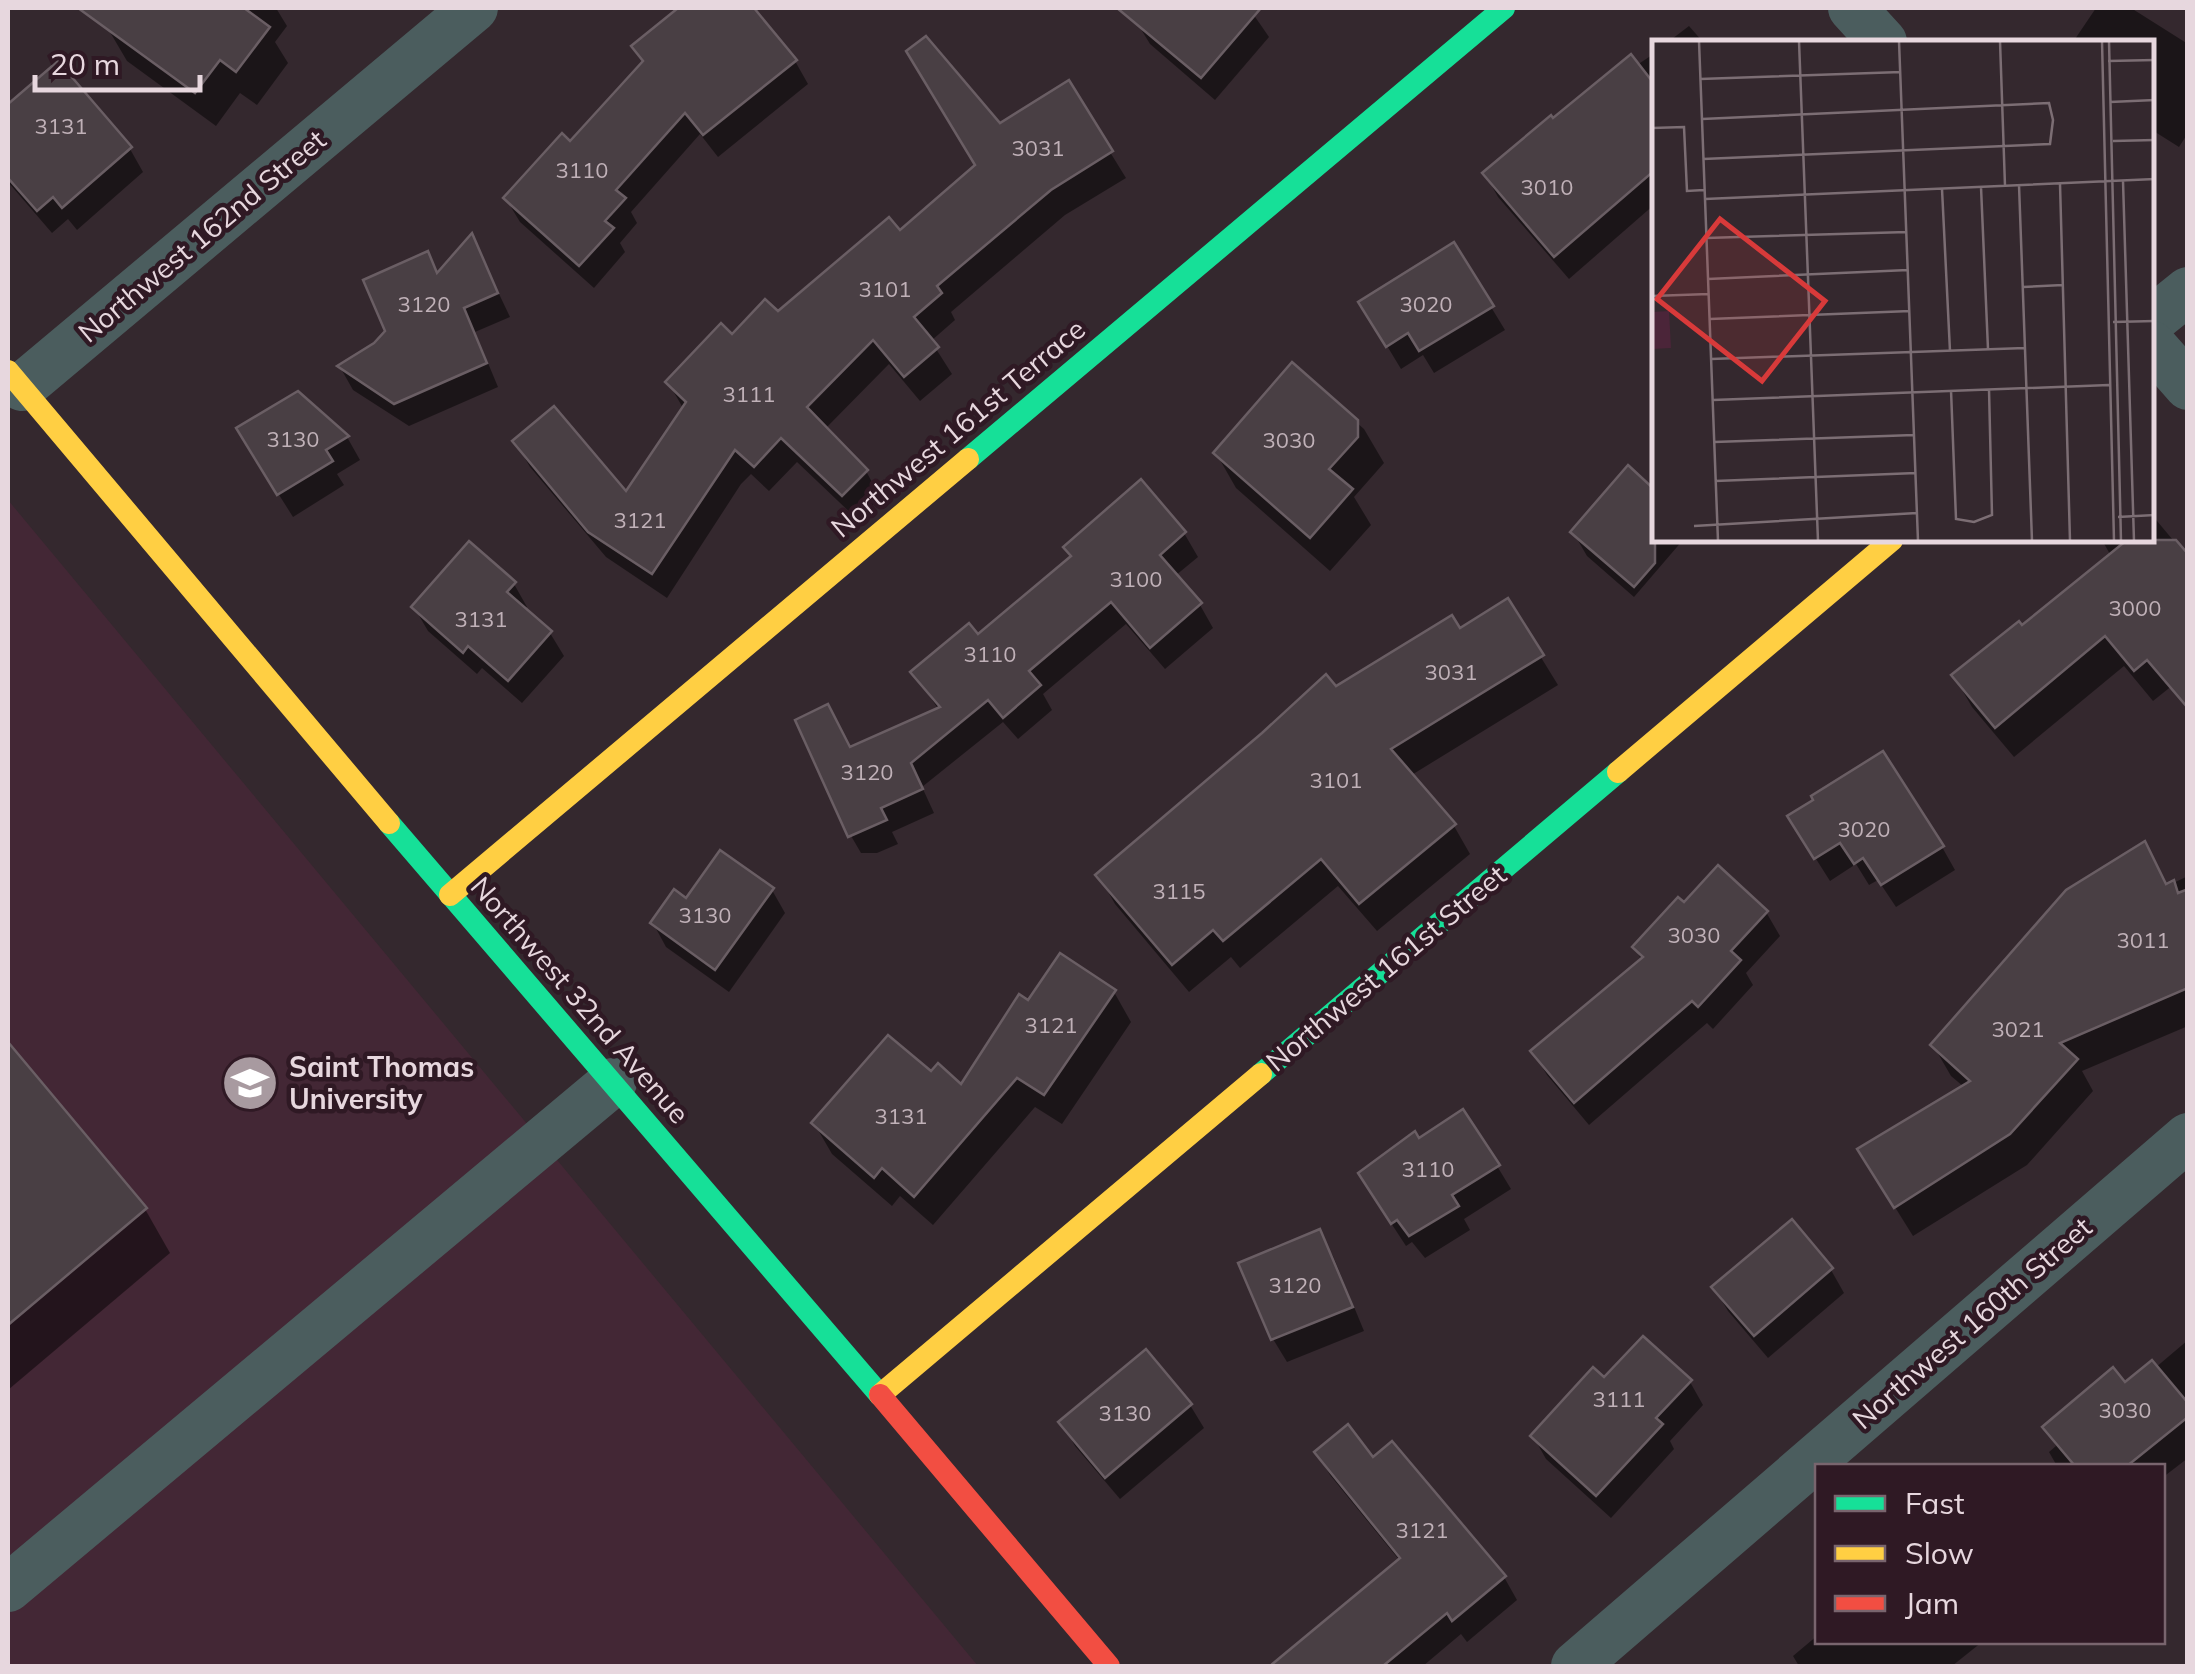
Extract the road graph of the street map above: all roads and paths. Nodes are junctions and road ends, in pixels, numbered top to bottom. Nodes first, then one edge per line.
1 (474, 8) edge
2 (1504, 8) edge
3 (1852, 8) edge
4 (1881, 40) edge
5 (2188, 291) edge
6 (2155, 318) edge
7 (2155, 348) edge
8 (14, 379) edge
9 (2188, 386) edge
10 (1890, 542) edge
11 (450, 895) junction
12 (613, 1082) junction
13 (2188, 1137) edge
14 (880, 1395) junction
15 (8, 1588) edge
16 (1109, 1666) edge
17 (1575, 1666) edge

1 - 8 street, Northwest 162nd Street
2 - 11 street, Northwest 161st Terrace
3 - 4 street
5 - 6 street
7 - 9 street
8 - 11 street, Northwest 32nd Avenue
10 - 14 street, Northwest 161st Street
11 - 12 street, Northwest 32nd Avenue
12 - 14 street, Northwest 32nd Avenue
12 - 15 street
13 - 17 street, Northwest 160th Street
14 - 16 street, Northwest 32nd Avenue

